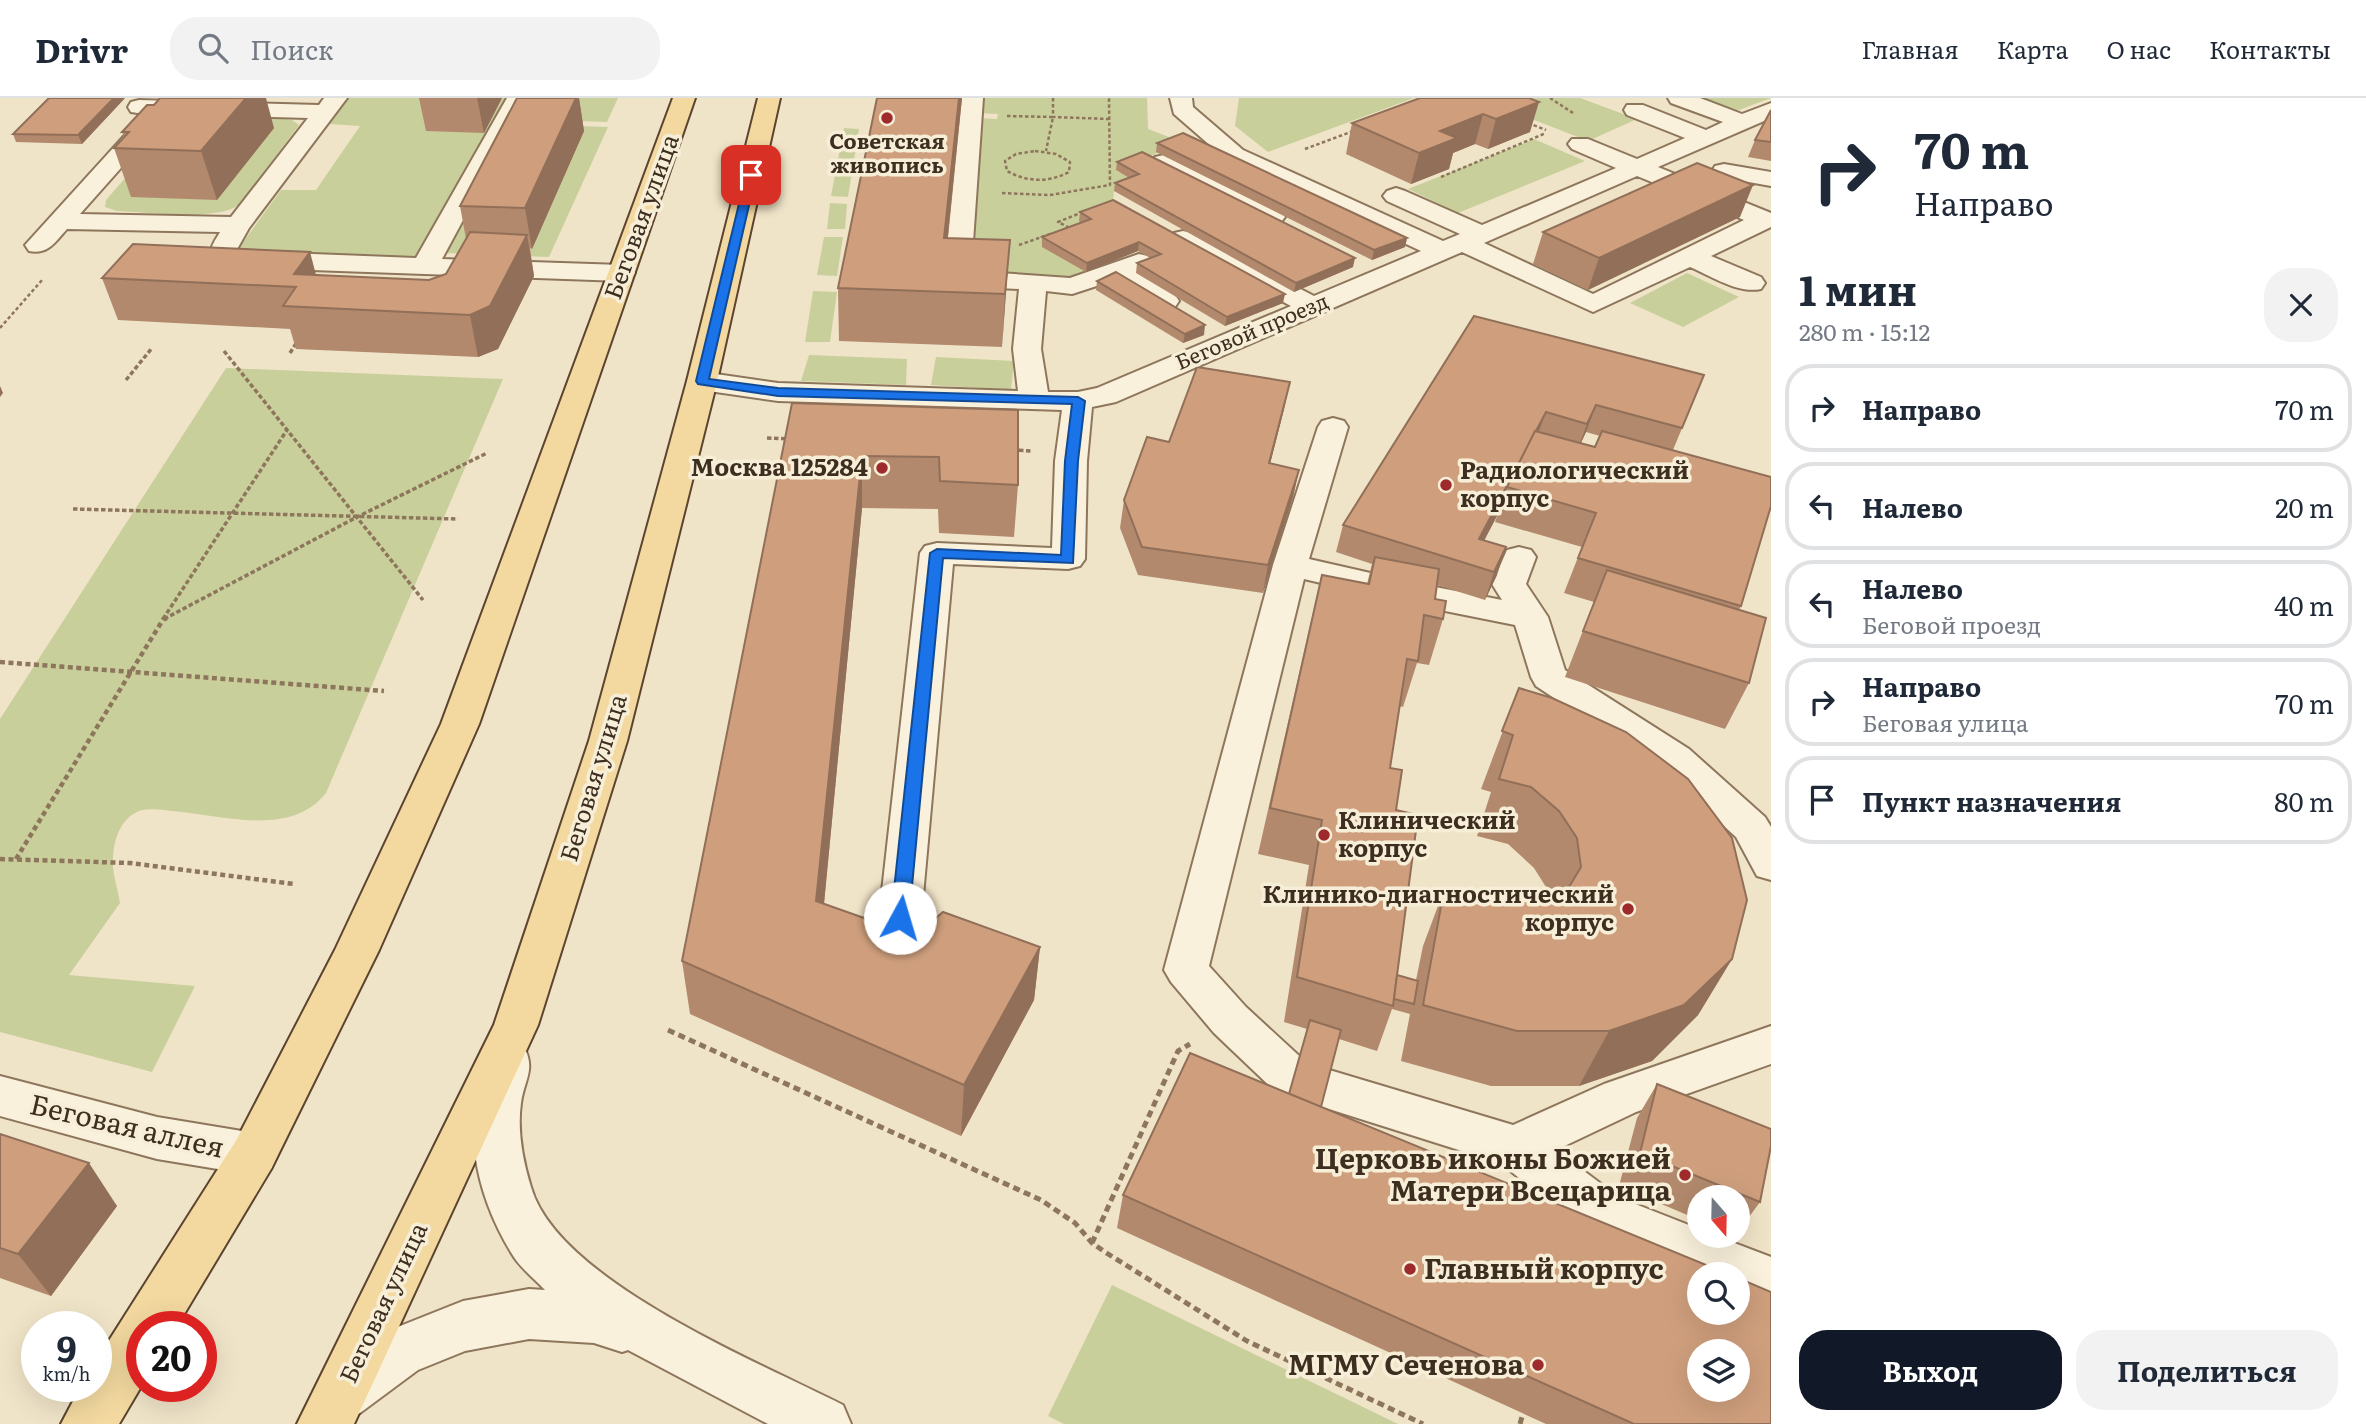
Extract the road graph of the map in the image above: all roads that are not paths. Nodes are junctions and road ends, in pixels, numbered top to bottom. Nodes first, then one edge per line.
1 (518, 98) edge
2 (684, 98) edge
3 (769, 98) edge
4 (1181, 98) edge
5 (1679, 98) edge
6 (155, 103) edge
7 (331, 105) edge
8 (971, 107) edge
9 (1635, 110) dead end
10 (1771, 110) edge
11 (1743, 122) junction
12 (1706, 138) junction
13 (1580, 144) dead end
14 (1164, 162) edge
15 (1641, 168) junction
16 (1724, 171) edge
17 (1771, 179) edge
18 (1396, 196) road end
19 (60, 222) junction
20 (238, 225) junction
21 (1164, 228) edge
22 (1300, 231) edge
23 (1460, 242) junction
24 (38, 245) dead end
25 (1690, 257) junction
26 (1141, 261) edge
27 (1361, 262) dead end
28 (425, 266) junction
29 (1115, 271) junction
30 (622, 272) junction
31 (1386, 275) junction
32 (1033, 282) junction
33 (1751, 283) dead end
34 (1311, 306) junction
35 (1229, 341) junction
36 (702, 381) junction
37 (1092, 398) junction
38 (1034, 401) junction
39 (1334, 428) dead end
40 (1519, 557) dead end
41 (1290, 565) junction
42 (1530, 617) junction
43 (1771, 865) edge
44 (900, 918) dead end
45 (516, 1025) junction
46 (1771, 1045) edge
47 (0, 1096) edge
48 (1515, 1147) junction
49 (254, 1154) junction
50 (1771, 1281) edge
51 (157, 1311) edge
52 (654, 1337) junction
53 (126, 1362) edge
54 (332, 1409) edge
55 (88, 1424) edge
56 (824, 1424) edge

1 - 28 street
2 - 30 main road, Беговая улица
3 - 36 main road, Беговая улица
4 - 23 street
5 - 11 street
6 - 7 street
6 - 19 street
7 - 20 street
8 - 32 street
9 - 12 street
10 - 11 street, Беговой проезд
11 - 12 street, Беговой проезд
12 - 15 street, Беговой проезд
13 - 15 street
14 - 22 street
15 - 23 street, Беговой проезд
15 - 25 street
16 - 17 street
18 - 23 street
19 - 20 street
19 - 24 street
20 - 28 street
21 - 34 street
23 - 25 street
23 - 31 street, Беговой проезд
25 - 33 street
26 - 29 street
27 - 31 street
28 - 30 street
29 - 32 street
29 - 35 street
30 - 49 main road, Беговая улица
31 - 34 street, Беговой проезд
32 - 38 street
34 - 35 street, Беговой проезд
35 - 37 street, Беговой проезд
36 - 38 street, Беговой проезд
36 - 45 main road, Беговая улица
37 - 38 street, Беговой проезд
37 - 44 street
39 - 41 street
40 - 42 street
41 - 42 street
41 - 48 street
42 - 43 street
45 - 52 street
45 - 54 main road, Беговая улица
46 - 48 street
47 - 49 street, Беговая аллея
48 - 50 street
49 - 51 main road, Беговая улица
52 - 54 street
52 - 56 street
53 - 55 main road

